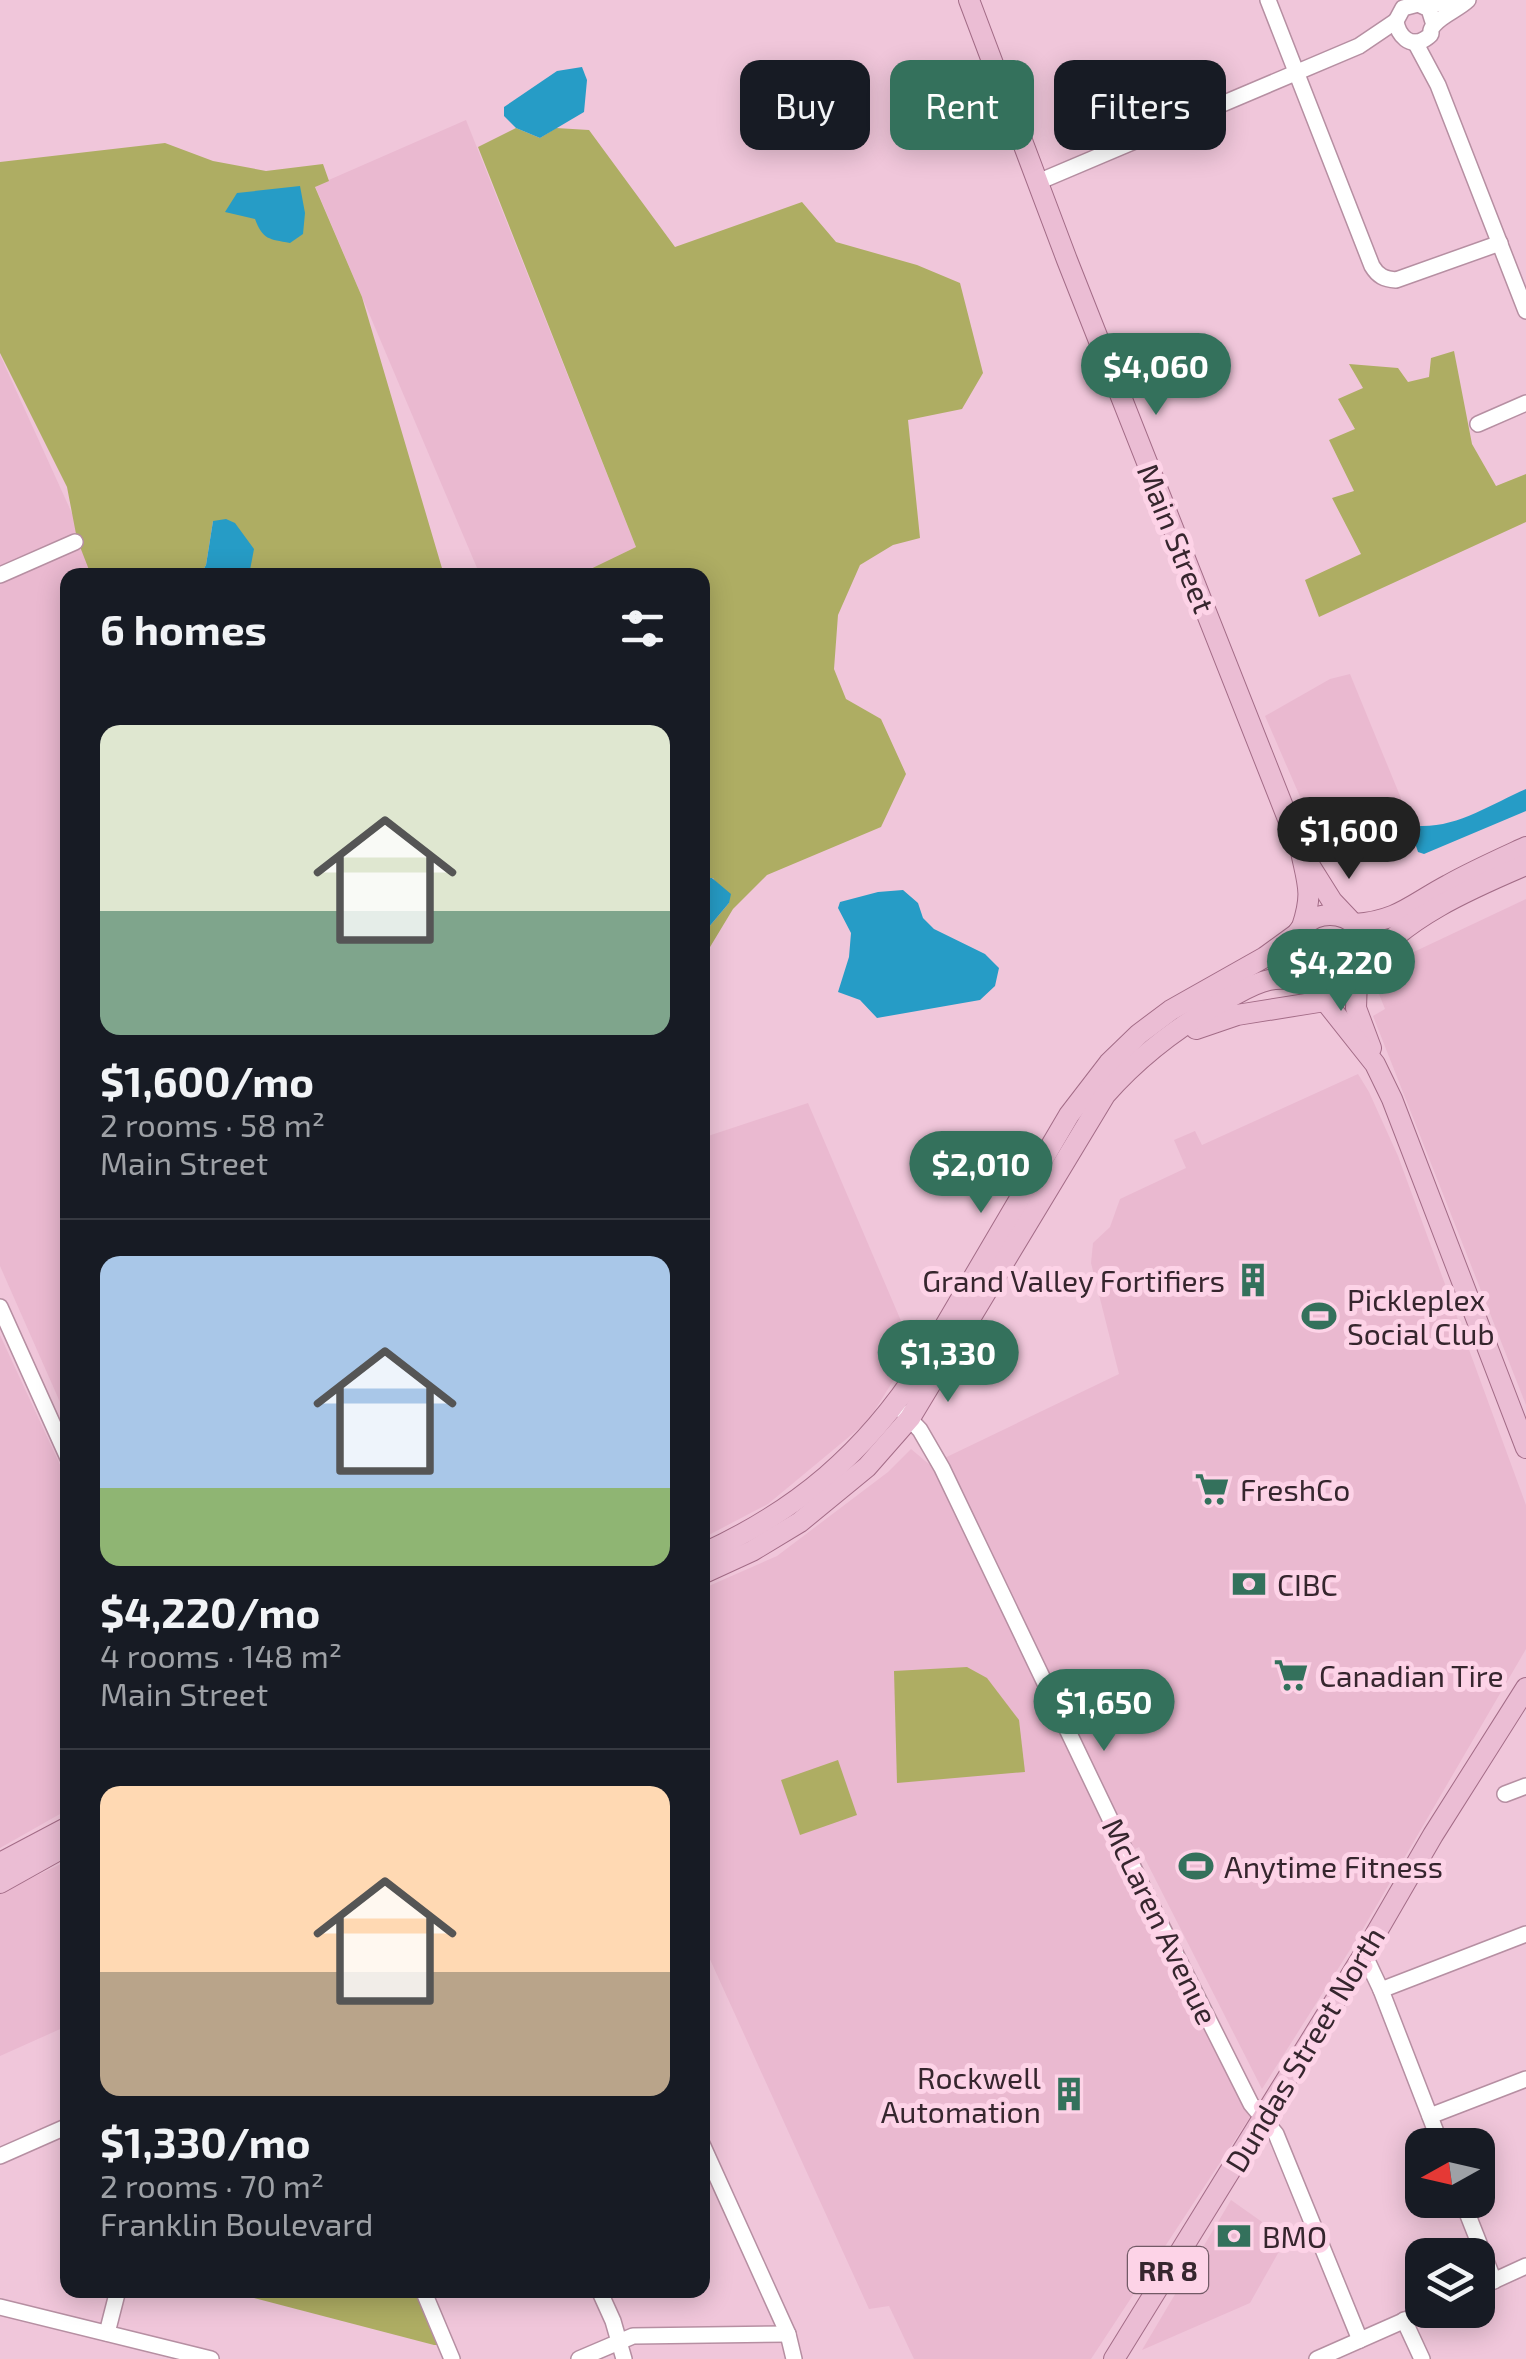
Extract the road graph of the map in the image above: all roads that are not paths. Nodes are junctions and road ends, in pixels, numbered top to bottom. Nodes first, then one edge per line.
1 (968, 0) edge
2 (1268, 0) edge
3 (1458, 0) edge
4 (1468, 0) edge
5 (1419, 3) edge
6 (1398, 11) edge
7 (1432, 30) junction
8 (1411, 41) junction
9 (1359, 46) junction
10 (1296, 72) junction
11 (1438, 85) junction
12 (1038, 182) junction
13 (1500, 243) junction
14 (1526, 311) edge
15 (1526, 403) edge
16 (1478, 424) dead end
17 (75, 542) dead end
18 (0, 575) edge
19 (1526, 847) edge
20 (1300, 852) junction
21 (1526, 865) edge
22 (1352, 922) junction
23 (1300, 930) junction
24 (1360, 976) junction
25 (1315, 990) junction
26 (1156, 1045) junction
27 (1376, 1064) junction
28 (0, 1308) edge
29 (902, 1412) junction
30 (60, 1440) edge
31 (1526, 1448) edge
32 (710, 1550) edge
33 (710, 1570) edge
34 (1524, 1694) edge
35 (1526, 1786) edge
36 (1505, 1794) dead end
37 (60, 1831) edge
38 (60, 1849) edge
39 (0, 1863) edge
40 (0, 1883) edge
41 (1526, 1934) edge
42 (1364, 1954) junction
43 (1381, 1990) junction
44 (1526, 2079) edge
45 (1430, 2116) junction
46 (1263, 2118) junction
47 (1435, 2128) edge
48 (60, 2130) edge
49 (0, 2156) edge
50 (710, 2162) edge
51 (1526, 2266) edge
52 (1495, 2280) edge
53 (116, 2298) edge
54 (426, 2298) edge
55 (602, 2298) edge
56 (0, 2307) edge
57 (1404, 2320) joint
58 (107, 2333) junction
59 (788, 2334) junction
60 (620, 2340) junction
61 (1360, 2340) junction
62 (210, 2359) edge
63 (452, 2359) edge
64 (578, 2359) edge
65 (624, 2359) edge
66 (794, 2359) edge
67 (1114, 2359) edge
68 (1318, 2359) edge
69 (1422, 2359) edge

1 - 12 main road, Main Street
2 - 10 street
3 - 5 street
4 - 7 street
5 - 6 street
5 - 7 street
6 - 8 street
6 - 9 street
7 - 8 street
7 - 11 street
8 - 9 street
8 - 11 street
9 - 10 street
10 - 12 street
10 - 13 street
11 - 13 street
12 - 20 main road, Main Street
13 - 14 street
15 - 16 street
17 - 18 street
19 - 22 main road
20 - 22 main road, Main Street
20 - 23 main road, Main Street
21 - 24 main road
22 - 23 main road
22 - 24 main road
23 - 25 main road
23 - 29 main road
24 - 25 main road
24 - 27 main road
25 - 26 main road
25 - 26 main road
25 - 27 main road
26 - 29 main road
27 - 31 main road
28 - 30 street
29 - 32 main road
29 - 33 main road
29 - 46 street, McLaren Avenue
34 - 42 main road, Dundas Street North / RR 8
35 - 36 street
37 - 39 main road
38 - 40 main road
41 - 43 street
42 - 43 street
42 - 46 main road, Dundas Street North / RR 8
43 - 45 street
44 - 45 street
45 - 47 street
46 - 61 street, McLaren Avenue
46 - 67 main road, Dundas Street North / RR 8
48 - 49 street
50 - 59 street
51 - 52 street
53 - 58 street
54 - 63 street
55 - 60 street
56 - 58 street
57 - 61 street
57 - 69 street
58 - 62 street
59 - 60 street
59 - 66 street
60 - 64 street
60 - 65 street
61 - 68 street

